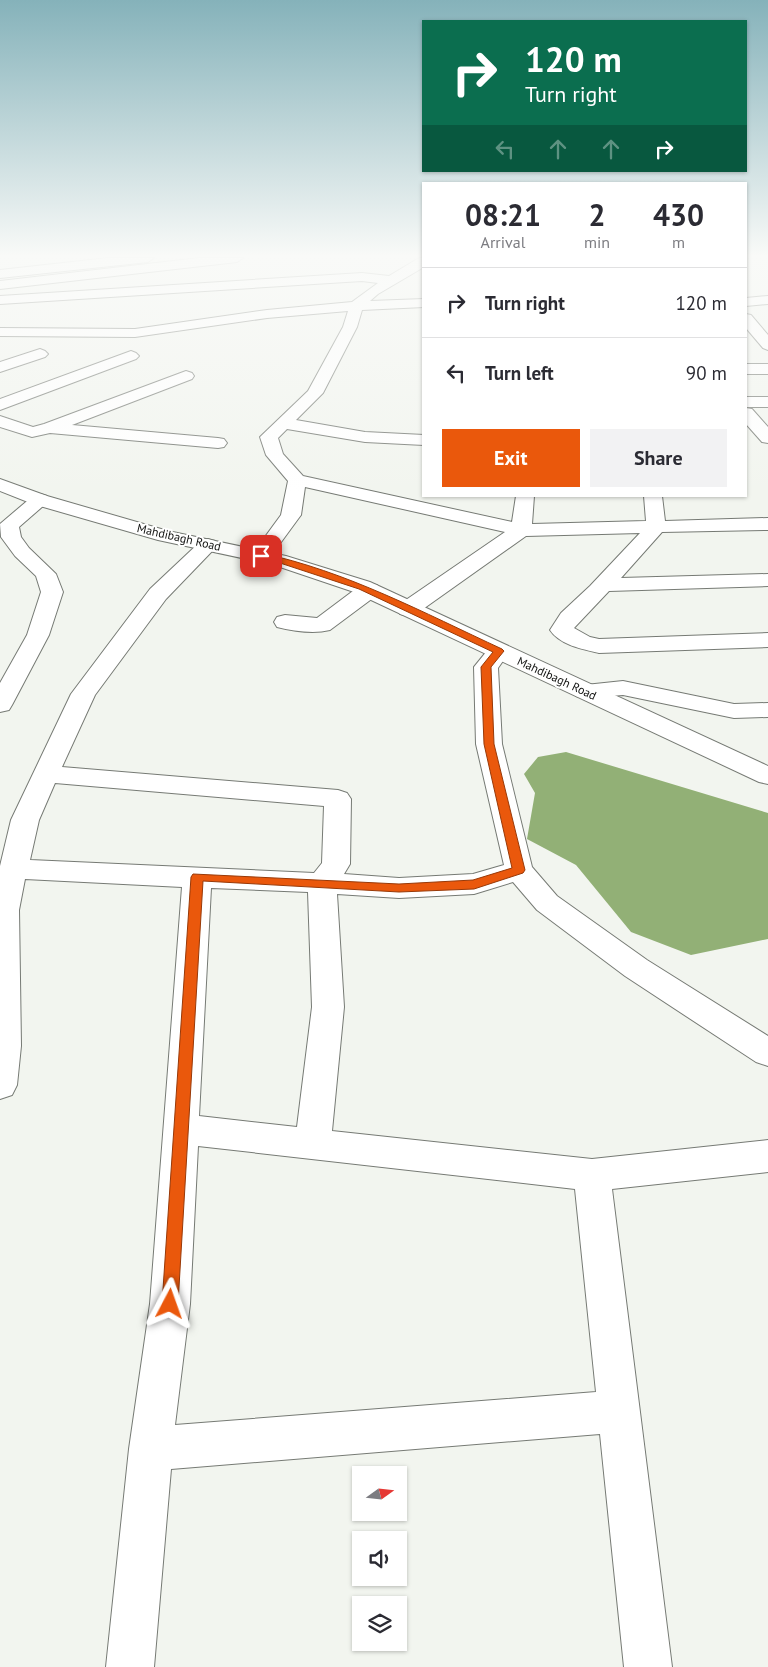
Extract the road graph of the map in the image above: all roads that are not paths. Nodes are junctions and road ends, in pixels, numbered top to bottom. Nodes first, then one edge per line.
1 (345, 336) edge
2 (747, 340) edge
3 (766, 342) edge
4 (40, 354) dead end
5 (131, 356) dead end
6 (0, 367) edge
7 (747, 368) edge
8 (768, 369) edge
9 (186, 376) dead end
10 (747, 402) edge
11 (768, 402) edge
12 (0, 405) edge
13 (747, 414) edge
14 (0, 421) edge
15 (283, 423) junction
16 (49, 428) junction
17 (768, 438) edge
18 (422, 440) edge
19 (218, 443) dead end
20 (296, 480) junction
21 (0, 484) edge
22 (525, 497) edge
23 (653, 497) edge
24 (40, 500) junction
25 (768, 524) edge
26 (656, 527) junction
27 (521, 530) junction
28 (208, 545) junction
29 (261, 556) junction
30 (768, 580) edge
31 (604, 585) junction
32 (369, 590) junction
33 (408, 609) junction
34 (285, 622) dead end
35 (768, 640) edge
36 (499, 651) junction
37 (584, 691) junction
38 (0, 705) edge
39 (768, 710) edge
40 (46, 774) junction
41 (768, 776) edge
42 (14, 869) junction
43 (519, 870) junction
44 (197, 877) junction
45 (322, 883) junction
46 (768, 1053) edge
47 (0, 1085) edge
48 (181, 1129) junction
49 (313, 1143) junction
50 (768, 1156) edge
51 (592, 1175) junction
52 (619, 1411) junction
53 (151, 1449) junction
54 (130, 1667) edge
55 (648, 1667) edge

1 - 15 street
2 - 3 street
4 - 6 street
5 - 12 street
7 - 8 street
9 - 16 street
10 - 11 street
13 - 17 street
14 - 16 street
15 - 18 street
15 - 20 street
16 - 19 street
20 - 27 street
20 - 29 street
21 - 24 street, Mahdibagh Road
22 - 27 street
23 - 26 street
24 - 28 street, Mahdibagh Road
24 - 38 street
25 - 26 street
26 - 27 street
26 - 31 street
27 - 33 street
28 - 29 street, Mahdibagh Road
28 - 40 street
29 - 32 street, Mahdibagh Road
30 - 31 street
31 - 35 street
32 - 33 street, Mahdibagh Road
32 - 34 street
33 - 36 street, Mahdibagh Road
36 - 37 street, Mahdibagh Road
36 - 43 street
37 - 39 street
37 - 41 street, Mahdibagh Road
40 - 42 street
40 - 45 street
42 - 44 street
42 - 47 street
43 - 45 street
43 - 46 street
44 - 45 street
44 - 48 street
45 - 49 street
48 - 49 street
48 - 53 street
49 - 51 street
50 - 51 street
51 - 52 street
52 - 53 street
52 - 55 street
53 - 54 street

